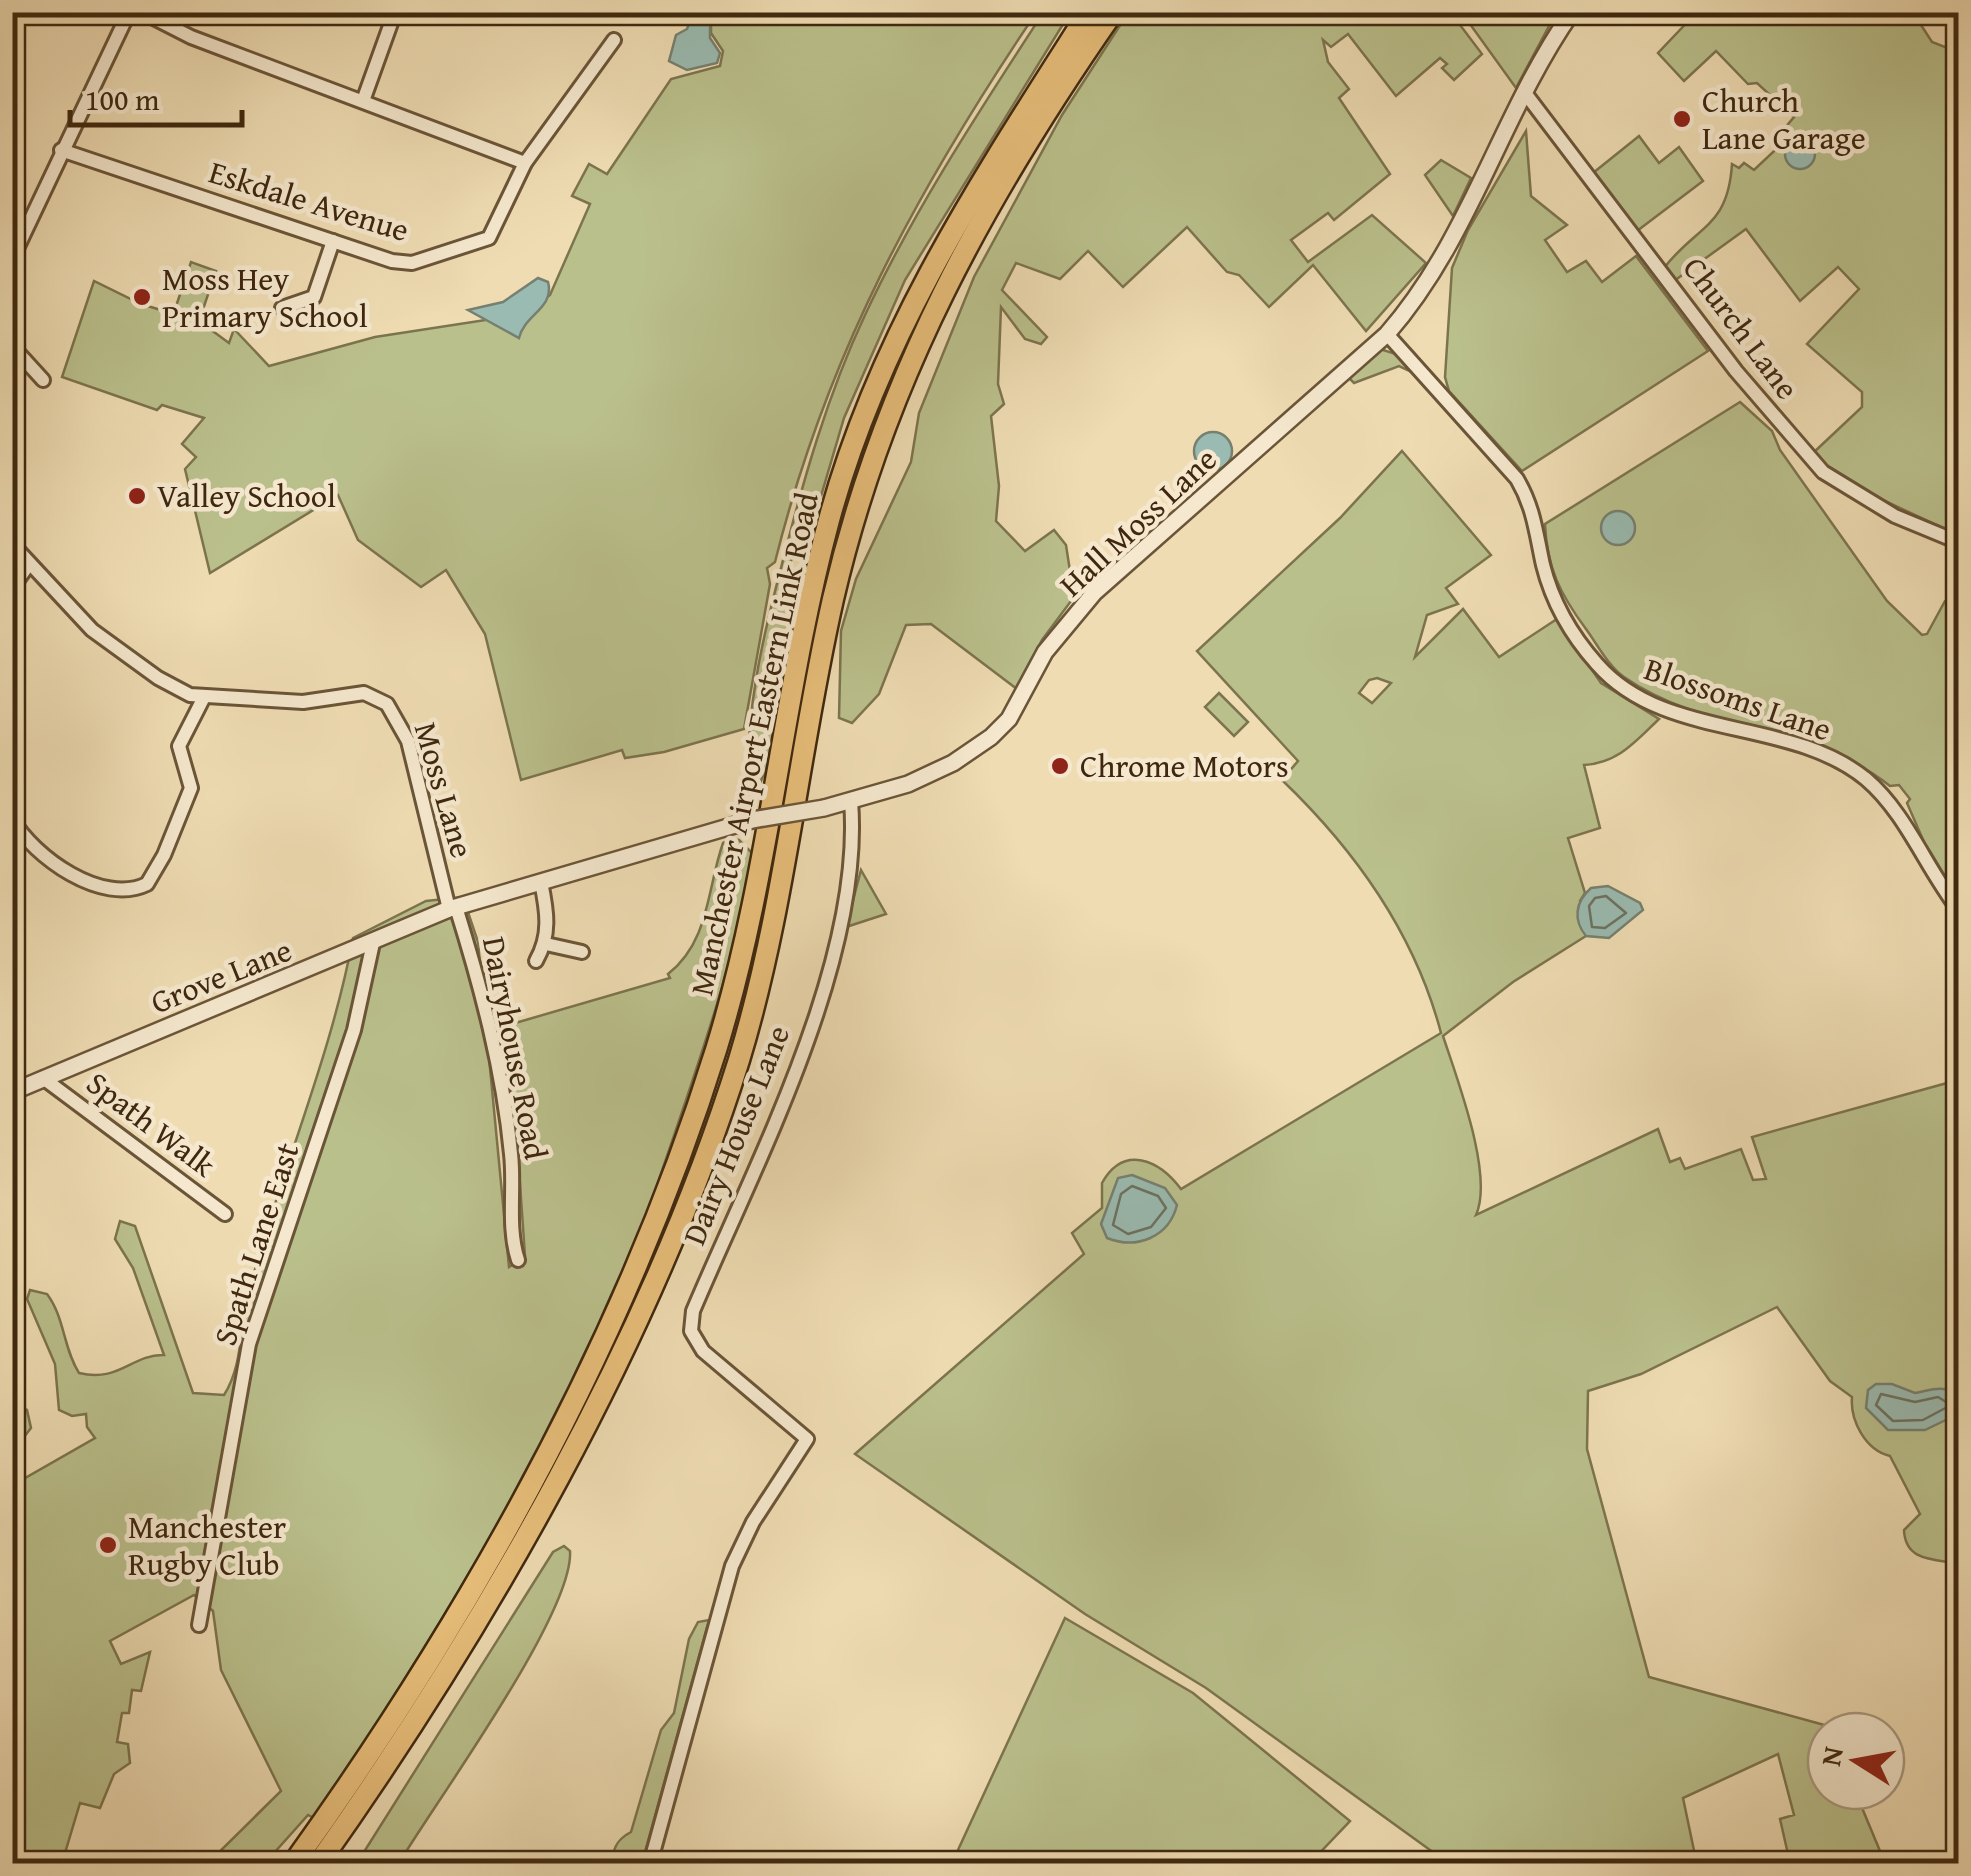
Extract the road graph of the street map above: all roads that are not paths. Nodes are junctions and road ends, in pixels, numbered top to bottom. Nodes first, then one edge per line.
1 (129, 12) edge
2 (142, 12) edge
3 (395, 12) edge
4 (1089, 12) edge
5 (1113, 12) edge
6 (1572, 12) edge
7 (614, 40) dead end
8 (1525, 93) junction
9 (363, 101) junction
10 (61, 150) junction
11 (525, 163) junction
12 (333, 241) junction
13 (12, 258) edge
14 (282, 308) dead end
15 (1387, 334) junction
16 (12, 346) edge
17 (42, 380) dead end
18 (1958, 542) edge
19 (12, 544) edge
20 (29, 564) junction
21 (12, 588) edge
22 (204, 696) junction
23 (851, 802) junction
24 (12, 818) edge
25 (541, 882) junction
26 (452, 908) junction
27 (1958, 908) edge
28 (373, 943) junction
29 (546, 944) junction
30 (582, 952) dead end
31 (536, 961) dead end
32 (43, 1078) junction
33 (12, 1092) edge
34 (225, 1214) dead end
35 (518, 1260) dead end
36 (200, 1625) dead end
37 (293, 1864) edge
38 (318, 1864) edge
39 (650, 1864) edge

1 - 10 street
2 - 9 street
3 - 9 street
4 - 37 highway, Manchester Airport Eastern Link Road
5 - 38 highway, Manchester Airport Eastern Link Road
6 - 8 street, Hall Moss Lane
7 - 11 street, Eskdale Avenue
8 - 15 street, Hall Moss Lane
8 - 18 street, Church Lane
9 - 11 street
10 - 12 street, Eskdale Avenue
10 - 13 street
11 - 12 street, Eskdale Avenue
12 - 14 street
15 - 23 street, Hall Moss Lane
15 - 27 street, Blossoms Lane
16 - 17 street
19 - 20 street, Moss Lane
20 - 21 street
20 - 22 street, Moss Lane
22 - 24 street
22 - 26 street, Moss Lane
23 - 25 street, Hall Moss Lane, bridge
23 - 39 street, Dairy House Lane
25 - 26 street, Hall Moss Lane
25 - 29 street
26 - 28 street, Grove Lane
26 - 35 street, Dairyhouse Road
28 - 32 street, Grove Lane
28 - 36 street, Spath Lane East
29 - 30 street
29 - 31 street
32 - 33 street, Grove Lane
32 - 34 street, Spath Walk

